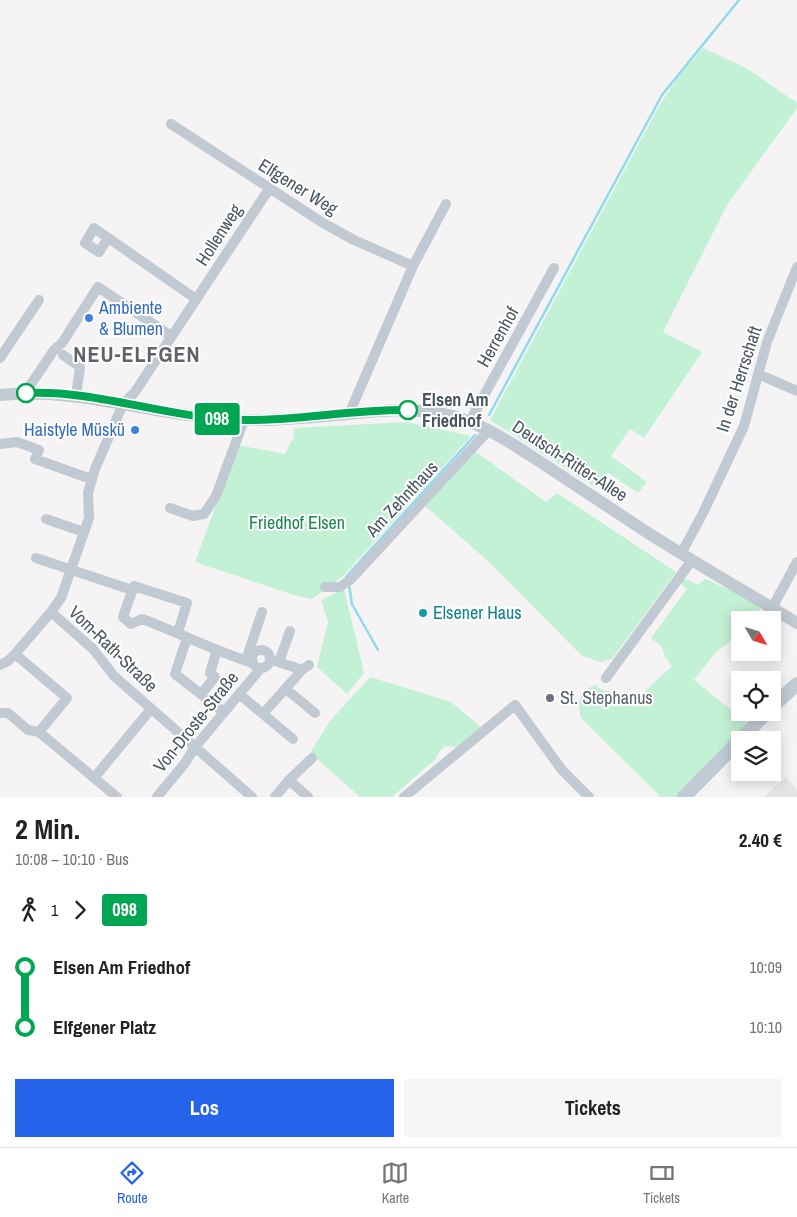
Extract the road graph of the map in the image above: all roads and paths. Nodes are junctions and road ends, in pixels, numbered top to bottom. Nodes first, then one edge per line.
1 (171, 124) dead end
2 (269, 189) junction
3 (446, 204) dead end
4 (108, 238) dead end
5 (413, 266) junction
6 (554, 268) dead end
7 (797, 268) edge
8 (196, 299) junction
9 (39, 300) dead end
10 (172, 336) junction
11 (63, 355) dead end
12 (0, 358) edge
13 (758, 374) junction
14 (797, 390) edge
15 (25, 393) junction
16 (0, 395) edge
17 (76, 396) junction
18 (123, 404) junction
19 (349, 414) junction
20 (244, 420) junction
21 (470, 421) junction
22 (489, 430) junction
23 (0, 444) edge
24 (91, 479) junction
25 (170, 508) dead end
26 (46, 519) dead end
27 (84, 532) junction
28 (687, 557) junction
29 (36, 558) dead end
30 (797, 562) edge
31 (71, 569) junction
32 (325, 587) dead end
33 (132, 590) junction
34 (772, 608) junction
35 (51, 612) junction
36 (262, 612) dead end
37 (797, 623) edge
38 (290, 631) dead end
39 (182, 635) junction
40 (217, 650) junction
41 (15, 654) junction
42 (275, 660) junction
43 (253, 664) junction
44 (0, 665) edge
45 (606, 678) dead end
46 (797, 684) edge
47 (286, 689) junction
48 (201, 694) junction
49 (239, 694) junction
50 (781, 699) edge
51 (151, 709) junction
52 (224, 712) junction
53 (0, 713) edge
54 (315, 713) dead end
55 (263, 714) junction
56 (758, 721) edge
57 (749, 731) edge
58 (39, 732) junction
59 (293, 739) dead end
60 (195, 747) junction
61 (731, 749) edge
62 (312, 758) dead end
63 (94, 778) junction
64 (289, 780) junction
65 (117, 797) edge
66 (157, 797) edge
67 (252, 797) edge
68 (275, 797) edge
69 (308, 797) edge
70 (404, 797) edge
71 (589, 797) edge
72 (684, 797) edge

1 - 2 street, Elfgener Weg
2 - 5 street, Elfgener Weg
2 - 8 street, Hollenweg
3 - 5 street
4 - 8 street
5 - 19 street
6 - 21 street, Herrenhof
7 - 13 street, In der Herrschaft
8 - 10 street, Hollenweg
9 - 12 street
10 - 15 street
10 - 18 street, Hollenweg
11 - 17 street
13 - 14 street
13 - 28 street, In der Herrschaft
15 - 16 street, Deutsch-Ritter-Allee
15 - 17 street, Deutsch-Ritter-Allee
17 - 18 street, Deutsch-Ritter-Allee
18 - 20 street, Deutsch-Ritter-Allee
18 - 24 street, Hollenweg
19 - 20 street, Deutsch-Ritter-Allee
19 - 21 street, Deutsch-Ritter-Allee
20 - 25 street
21 - 22 street, Deutsch-Ritter-Allee
22 - 28 street, Deutsch-Ritter-Allee
22 - 32 street, Am Zehnthaus
23 - 24 street
24 - 27 street, Hollenweg
26 - 27 street
27 - 31 street, Hollenweg
28 - 34 street, Deutsch-Ritter-Allee
28 - 45 street
29 - 31 street
30 - 34 street
31 - 33 street
31 - 35 street, Hollenweg
33 - 39 street
33 - 39 street
34 - 37 street, Deutsch-Ritter-Allee
35 - 41 street, Hollenweg
35 - 51 street, Vom-Rath-Straße
36 - 43 street
38 - 42 street
39 - 40 street
39 - 48 street
40 - 43 street
40 - 48 street
41 - 44 street, Hollenweg
41 - 58 street
42 - 43 street
42 - 43 street
42 - 47 street
43 - 49 street, Von-Droste-Straße
46 - 50 main road
47 - 54 street
47 - 55 street
48 - 52 street
49 - 52 street, Von-Droste-Straße
49 - 55 street
51 - 60 street, Vom-Rath-Straße
51 - 63 street, Vom-Rath-Straße
52 - 60 street, Von-Droste-Straße
53 - 58 street
55 - 59 street
56 - 57 main road
58 - 63 street
60 - 66 street, Von-Droste-Straße
60 - 67 street, Vom-Rath-Straße
61 - 72 main road
62 - 64 street
63 - 65 street
64 - 68 street
64 - 69 street
70 - 71 street

